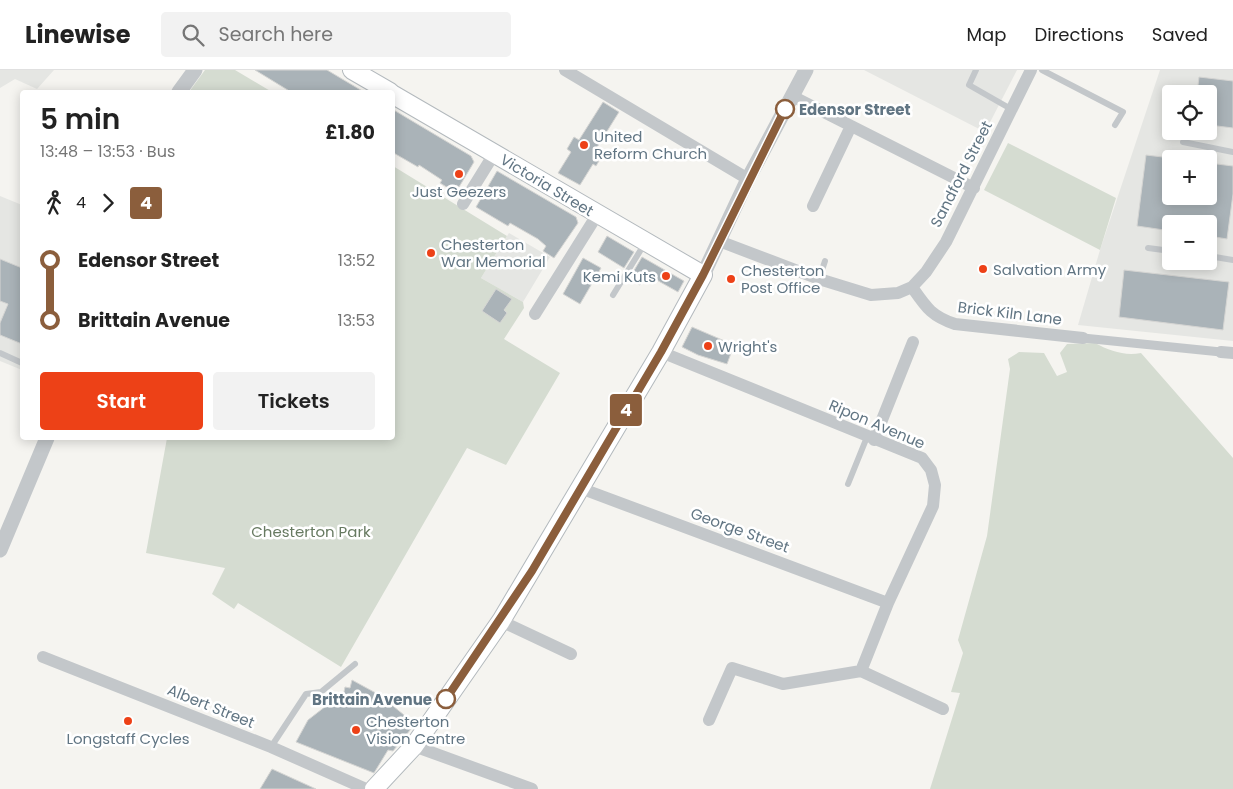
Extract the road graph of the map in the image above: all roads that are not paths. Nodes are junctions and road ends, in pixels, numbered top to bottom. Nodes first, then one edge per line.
1 (195, 70) edge
2 (565, 70) edge
3 (806, 70) edge
4 (976, 70) edge
5 (1031, 70) edge
6 (1042, 70) edge
7 (357, 71) edge
8 (180, 90) edge
9 (386, 90) edge
10 (395, 95) edge
11 (792, 96) junction
12 (1012, 110) junction
13 (1115, 125) dead end
14 (851, 126) junction
15 (1183, 142) dead end
16 (1233, 152) edge
17 (494, 154) junction
18 (748, 179) junction
19 (974, 188) junction
20 (463, 204) dead end
21 (813, 206) dead end
22 (597, 215) junction
23 (719, 241) junction
24 (646, 242) junction
25 (1148, 248) dead end
26 (1162, 250) edge
27 (1217, 257) edge
28 (1233, 260) edge
29 (825, 261) dead end
30 (703, 275) junction
31 (819, 279) junction
32 (912, 287) junction
33 (612, 295) dead end
34 (535, 314) dead end
35 (1083, 338) joint
36 (913, 342) dead end
37 (661, 352) junction
38 (1227, 352) edge
39 (0, 353) edge
40 (20, 361) edge
41 (870, 438) junction
42 (46, 440) edge
43 (848, 484) dead end
44 (580, 488) junction
45 (0, 550) edge
46 (888, 602) junction
47 (501, 622) junction
48 (571, 654) dead end
49 (43, 657) dead end
50 (355, 664) dead end
51 (861, 671) junction
52 (943, 709) dead end
53 (709, 720) dead end
54 (414, 746) junction
55 (271, 747) junction
56 (366, 789) edge
57 (374, 789) edge
58 (532, 789) edge

1 - 8 street
2 - 18 street
3 - 11 street
4 - 12 lane
5 - 12 street, Sandford Street
6 - 13 lane
7 - 9 main road, Victoria Street
10 - 17 main road, Victoria Street
11 - 14 street
11 - 18 street
12 - 19 street, Sandford Street
14 - 19 street
14 - 21 street
15 - 16 lane
17 - 20 street
17 - 22 main road, Victoria Street
18 - 23 street
19 - 32 street, Sandford Street
22 - 24 main road, Victoria Street
22 - 34 street
23 - 30 street
23 - 31 street
24 - 30 main road, Victoria Street
24 - 33 lane
25 - 26 lane
27 - 28 lane
29 - 31 lane
30 - 37 main road
31 - 32 street
32 - 35 street, Brick Kiln Lane
35 - 38 street
36 - 41 street
37 - 41 street, Ripon Avenue
37 - 44 main road
39 - 40 lane
41 - 43 lane
41 - 46 street, Ripon Avenue
42 - 45 street
44 - 46 street, George Street
44 - 47 main road
46 - 51 street, Ripon Avenue
47 - 48 street
47 - 54 main road
49 - 55 street, Albert Street
50 - 55 lane
51 - 52 street
51 - 53 street
54 - 57 main road
54 - 58 street
55 - 56 street, Albert Street

